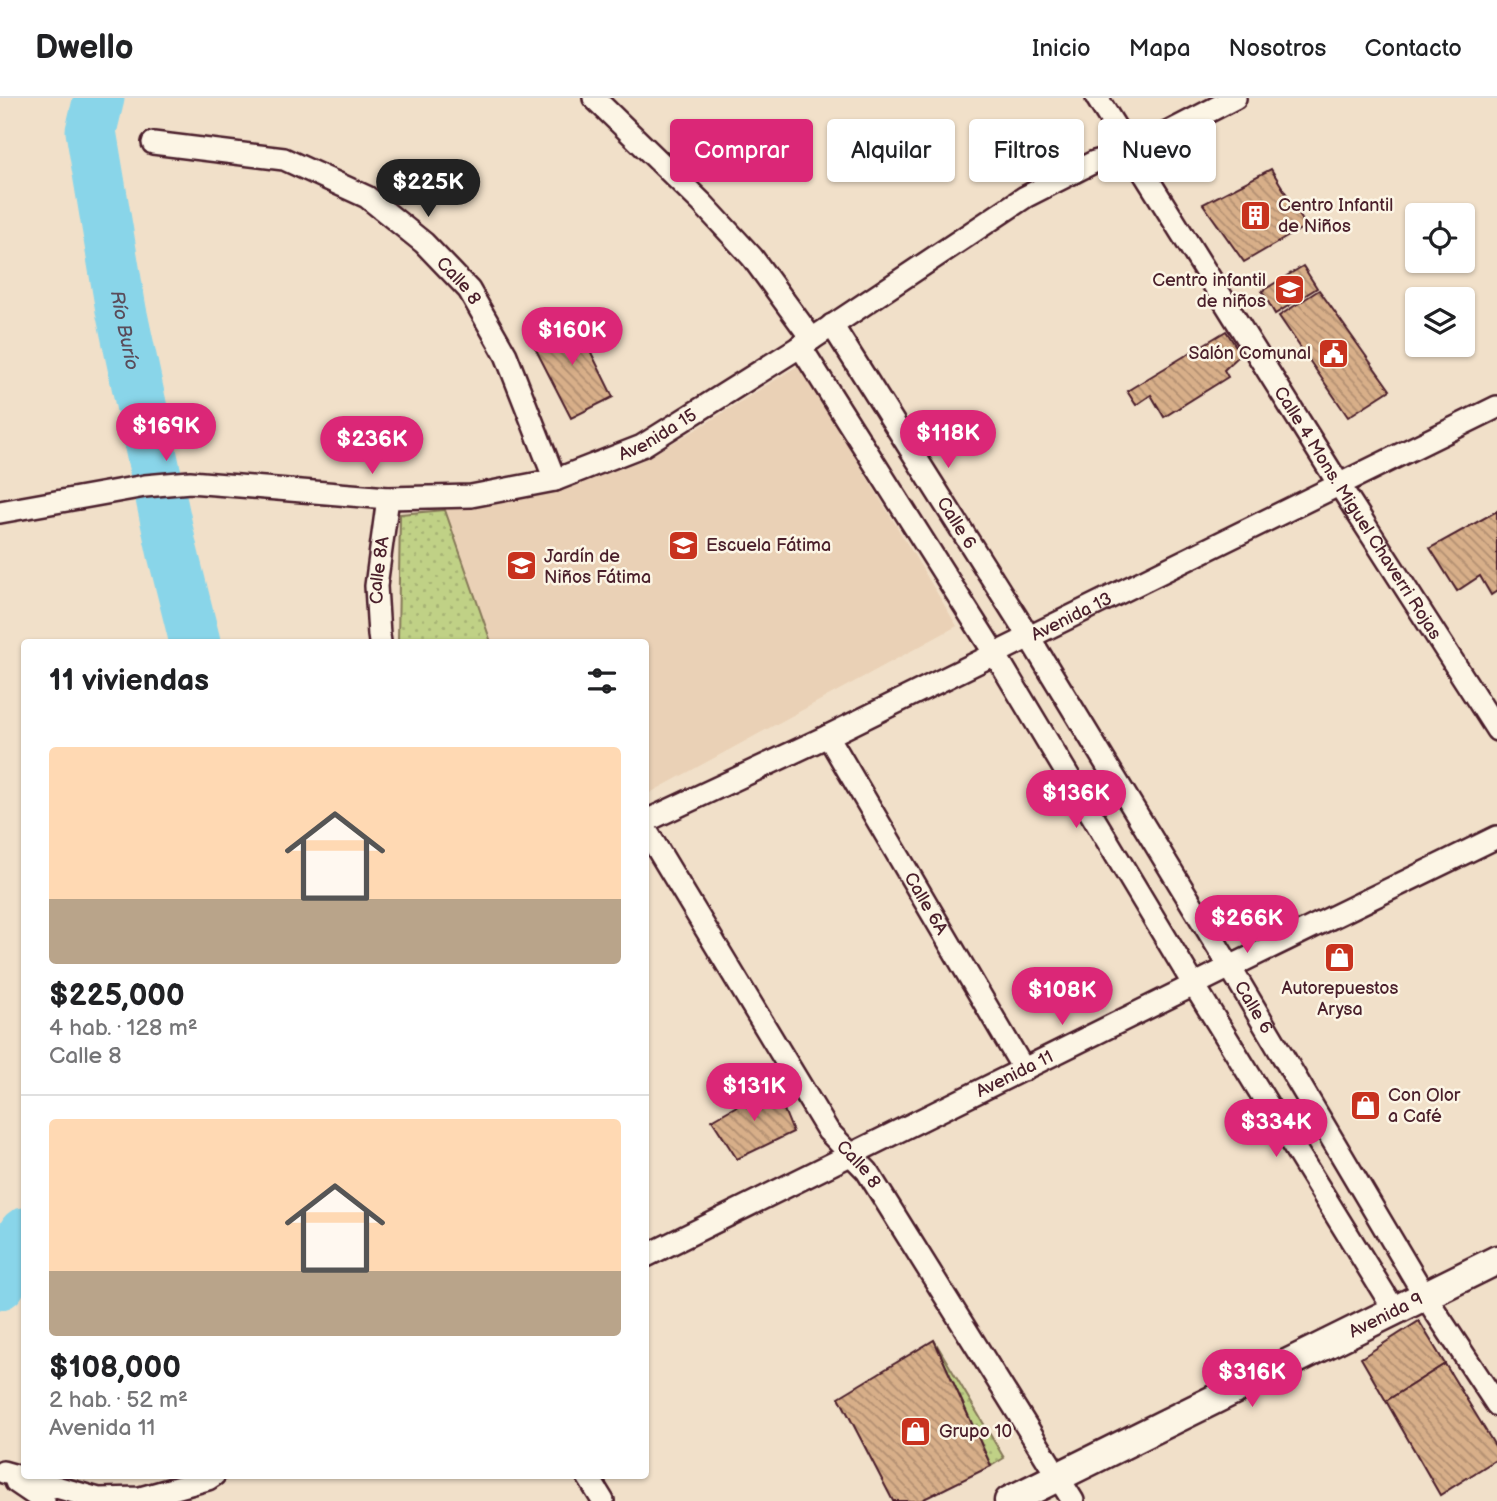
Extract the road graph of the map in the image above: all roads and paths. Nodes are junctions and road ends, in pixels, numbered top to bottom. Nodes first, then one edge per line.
1 (594, 98) edge
2 (1097, 98) edge
3 (1235, 98) edge
4 (1110, 119) edge
5 (1194, 119) edge
6 (153, 143) dead end
7 (1098, 161) edge
8 (1149, 182) edge
9 (832, 325) junction
10 (806, 343) junction
11 (1497, 407) edge
12 (555, 480) junction
13 (1340, 486) junction
14 (388, 498) junction
15 (0, 513) edge
16 (1029, 637) junction
17 (380, 639) edge
18 (995, 654) junction
19 (1497, 730) edge
20 (828, 736) junction
21 (649, 820) edge
22 (649, 835) edge
23 (1497, 836) edge
24 (1230, 967) junction
25 (1194, 985) junction
26 (1024, 1070) junction
27 (850, 1154) junction
28 (649, 1254) edge
29 (1497, 1260) edge
30 (1425, 1296) junction
31 (1395, 1311) junction
32 (1497, 1405) edge
33 (1, 1472) edge
34 (21, 1478) edge
35 (1058, 1478) junction
36 (26, 1479) edge
37 (204, 1479) edge
38 (208, 1479) edge
39 (589, 1479) edge
40 (44, 1501) edge
41 (181, 1501) edge
42 (603, 1501) edge
43 (1009, 1501) edge
44 (1073, 1501) edge

1 - 10 street
2 - 4 street, Calle 4 Mons. Miguel Chaverri Rojas
3 - 5 street, Avenida 15
6 - 12 street, Calle 8
7 - 9 street, Avenida 15
8 - 13 street, Calle 4 Mons. Miguel Chaverri Rojas
9 - 10 street, Avenida 15
9 - 16 street, Calle 6
10 - 12 street, Avenida 15
10 - 18 street
11 - 13 street, Avenida 13
12 - 14 street, Avenida 15
13 - 16 street, Avenida 13
13 - 19 street, Calle 4 Mons. Miguel Chaverri Rojas
14 - 15 street, Avenida 15
14 - 17 street, Calle 8A
16 - 18 street, Avenida 13
16 - 24 street, Calle 6
18 - 20 street, Avenida 13
18 - 25 street
20 - 21 street, Avenida 13
20 - 26 street, Calle 6A
22 - 27 street, Calle 8
23 - 24 street, Avenida 11
24 - 25 street, Avenida 11
24 - 30 street, Calle 6
25 - 26 street, Avenida 11
25 - 31 street
26 - 27 street, Avenida 11
27 - 28 street, Avenida 11
27 - 35 street, Calle 8
29 - 30 street, Avenida 9
30 - 31 street, Avenida 9
30 - 32 street, Calle 6
31 - 35 street, Avenida 9
33 - 34 street
33 - 40 street
35 - 43 street, Avenida 9
35 - 44 street, Calle 8
36 - 37 street
38 - 41 street
39 - 42 street

